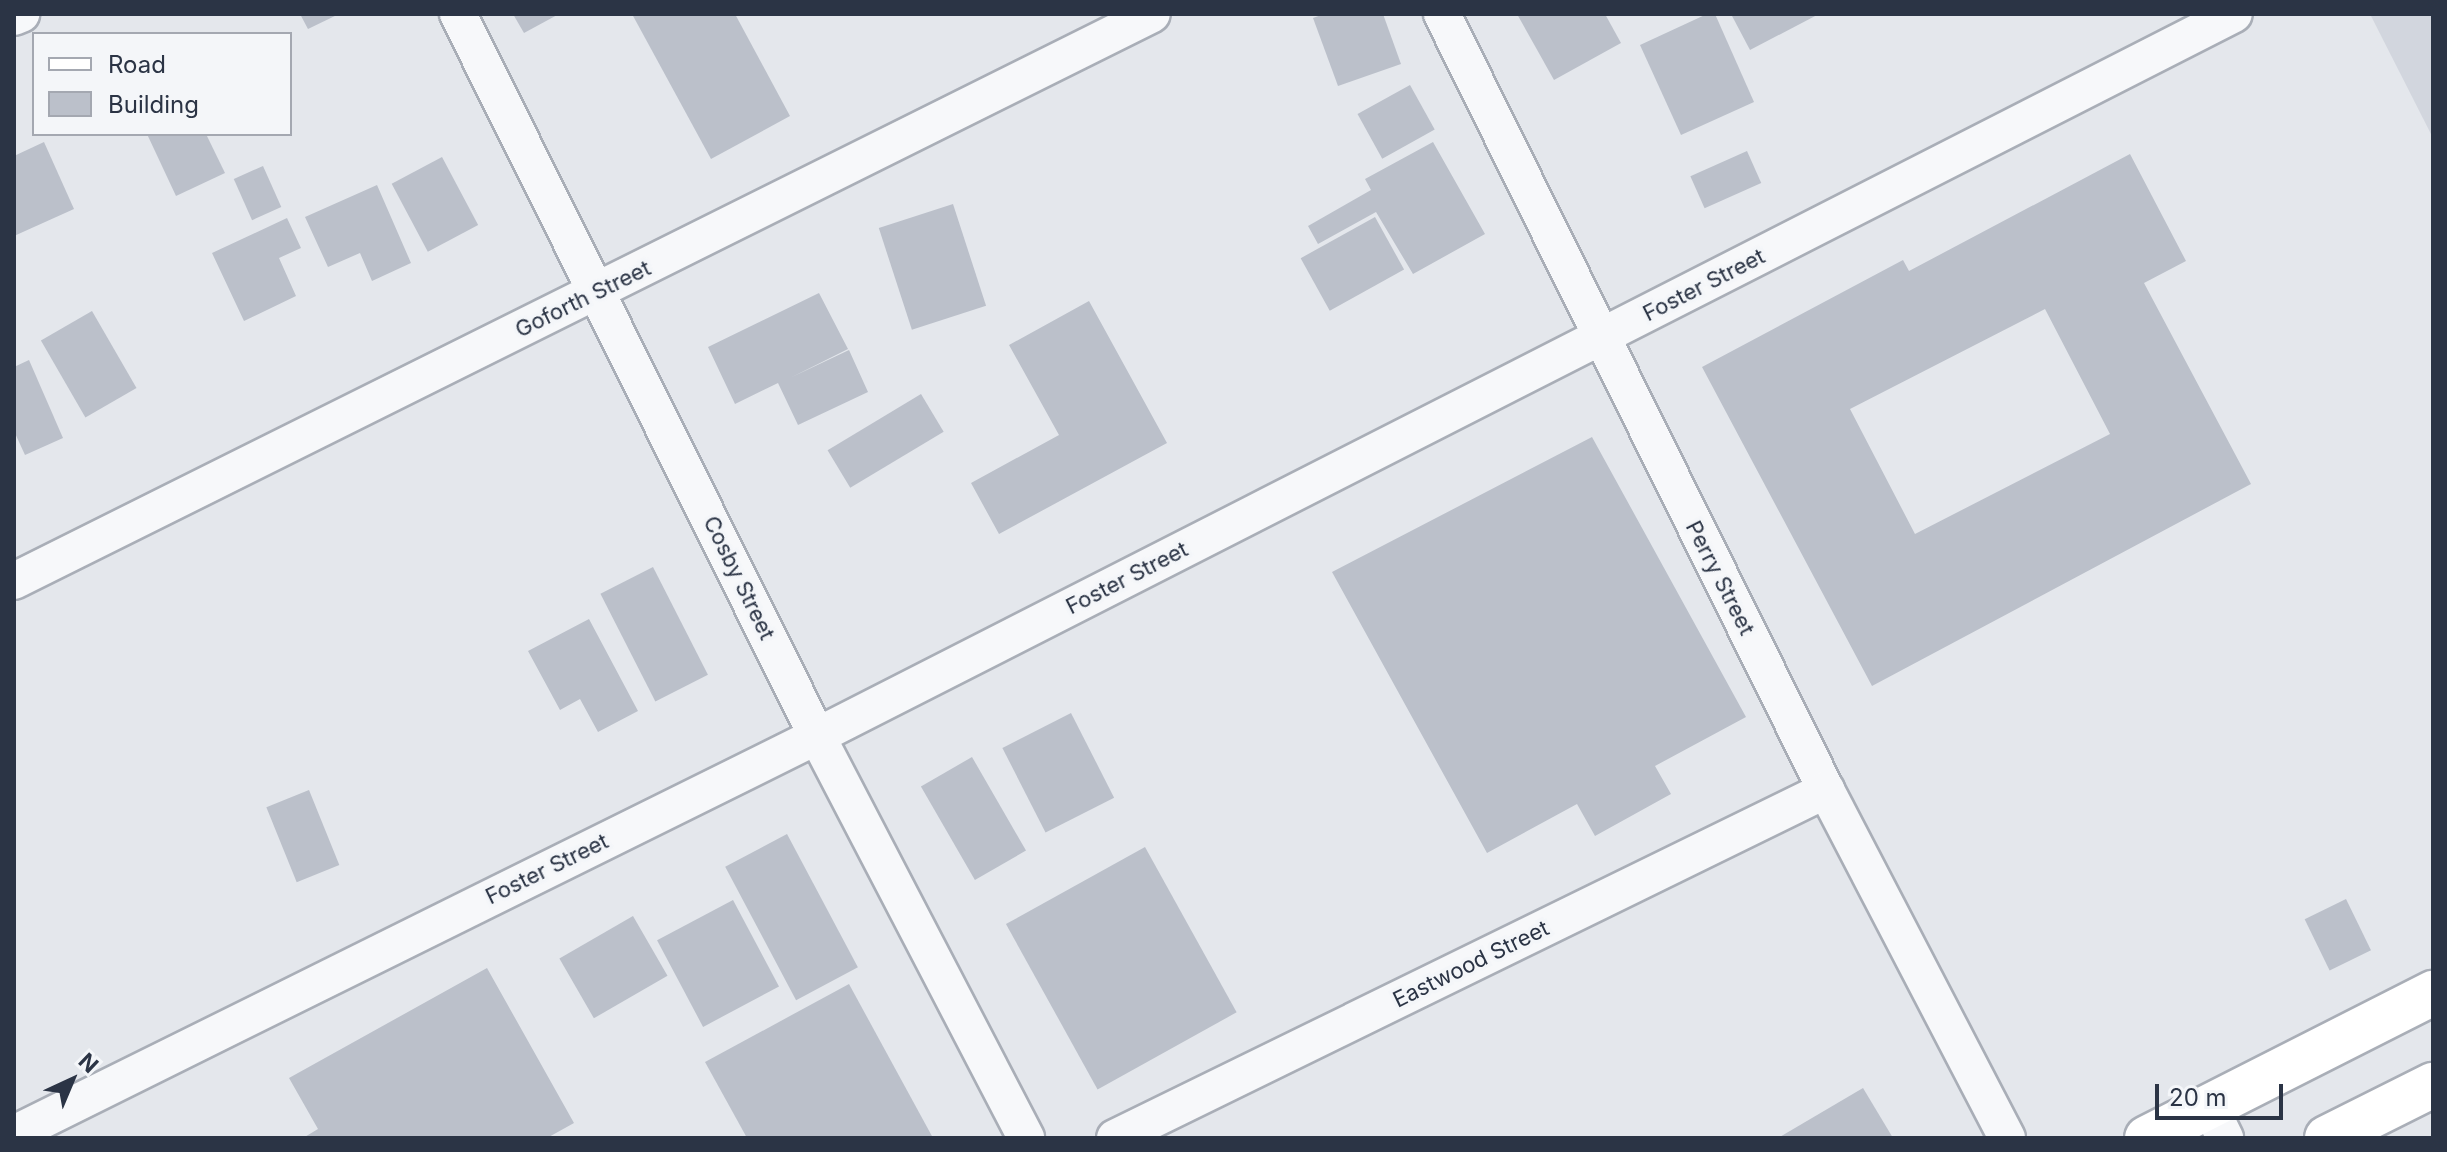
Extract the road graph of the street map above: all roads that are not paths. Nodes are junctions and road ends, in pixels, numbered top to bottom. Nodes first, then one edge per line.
1 (21, 14) edge
2 (458, 14) edge
3 (1152, 14) edge
4 (1442, 14) edge
5 (2234, 14) edge
6 (14, 17) edge
7 (598, 292) junction
8 (1600, 338) junction
9 (14, 581) edge
10 (817, 736) junction
11 (1826, 790) junction
12 (2433, 993) edge
13 (2433, 1085) edge
14 (2217, 1122) edge
15 (22, 1125) edge
16 (1026, 1138) edge
17 (1115, 1138) edge
18 (2007, 1138) edge
19 (2147, 1138) edge
20 (2327, 1138) edge

1 - 6 street
2 - 7 street, Cosby Street
3 - 7 street, Goforth Street
4 - 8 street, Perry Street
5 - 8 street, Foster Street
7 - 9 street, Goforth Street
7 - 10 street, Cosby Street
8 - 10 street, Foster Street
8 - 11 street, Perry Street
10 - 15 street, Foster Street
10 - 16 street, Cosby Street
11 - 17 street, Eastwood Street
11 - 18 street, Perry Street
12 - 14 main road
13 - 20 main road
14 - 19 main road

